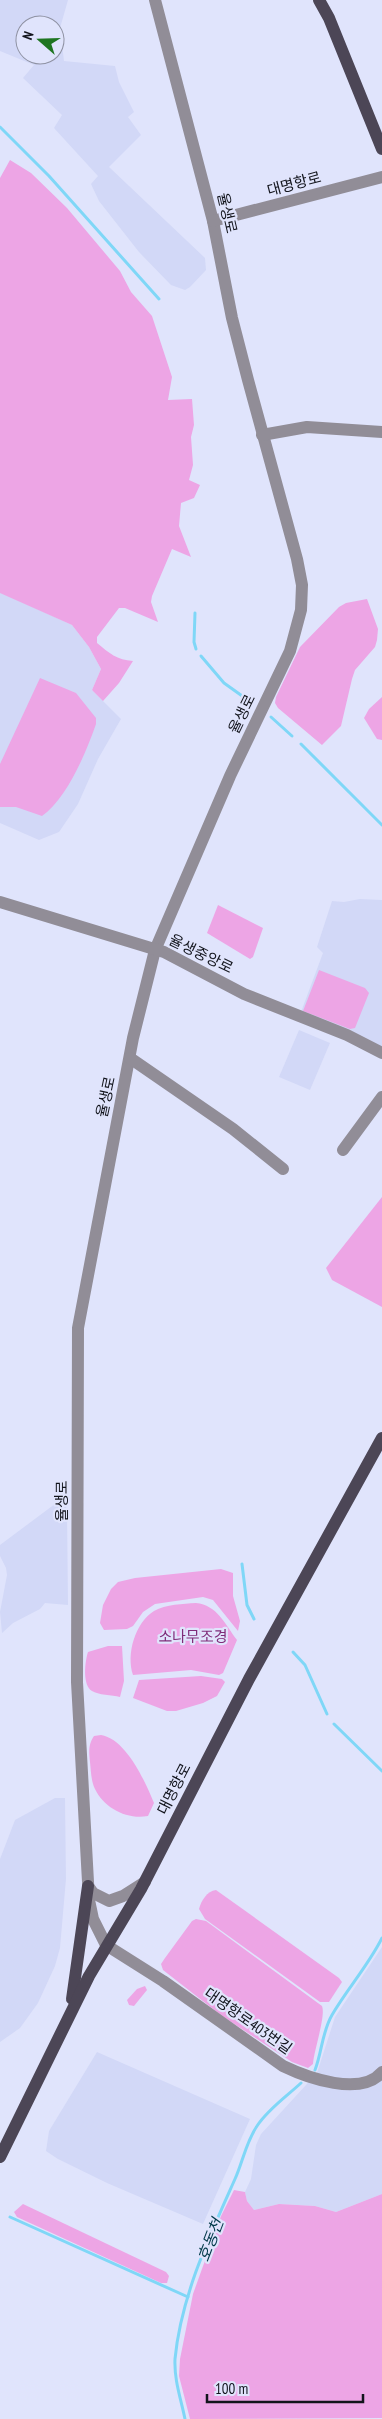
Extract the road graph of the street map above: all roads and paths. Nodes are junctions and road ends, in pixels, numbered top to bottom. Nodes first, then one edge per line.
1 (155, 0) edge
2 (319, 0) edge
3 (382, 150) edge
4 (382, 178) edge
5 (213, 221) junction
6 (382, 432) edge
7 (262, 435) junction
8 (0, 902) edge
9 (155, 950) junction
10 (382, 1053) edge
11 (130, 1058) junction
12 (382, 1097) edge
13 (343, 1150) dead end
14 (283, 1170) dead end
15 (382, 1438) edge
16 (144, 1882) junction
17 (88, 1886) junction
18 (106, 1945) junction
19 (70, 2012) junction
20 (382, 2072) edge
21 (0, 2157) edge

1 - 5 street, 율생로
2 - 3 main road
4 - 5 street, 대명항로
5 - 7 street, 율생로
6 - 7 street
7 - 9 street, 율생로
8 - 9 street, 율생중앙로
9 - 10 street, 율생중앙로
9 - 11 street, 율생로
11 - 14 street
11 - 17 street, 율생로
12 - 13 street
15 - 16 main road, 대명항로
16 - 17 street
16 - 18 main road, 대명항로
17 - 18 street, 율생로
17 - 19 main road
18 - 19 main road, 대명항로
18 - 20 street, 대명항로403번길
19 - 21 main road, 대명항로

